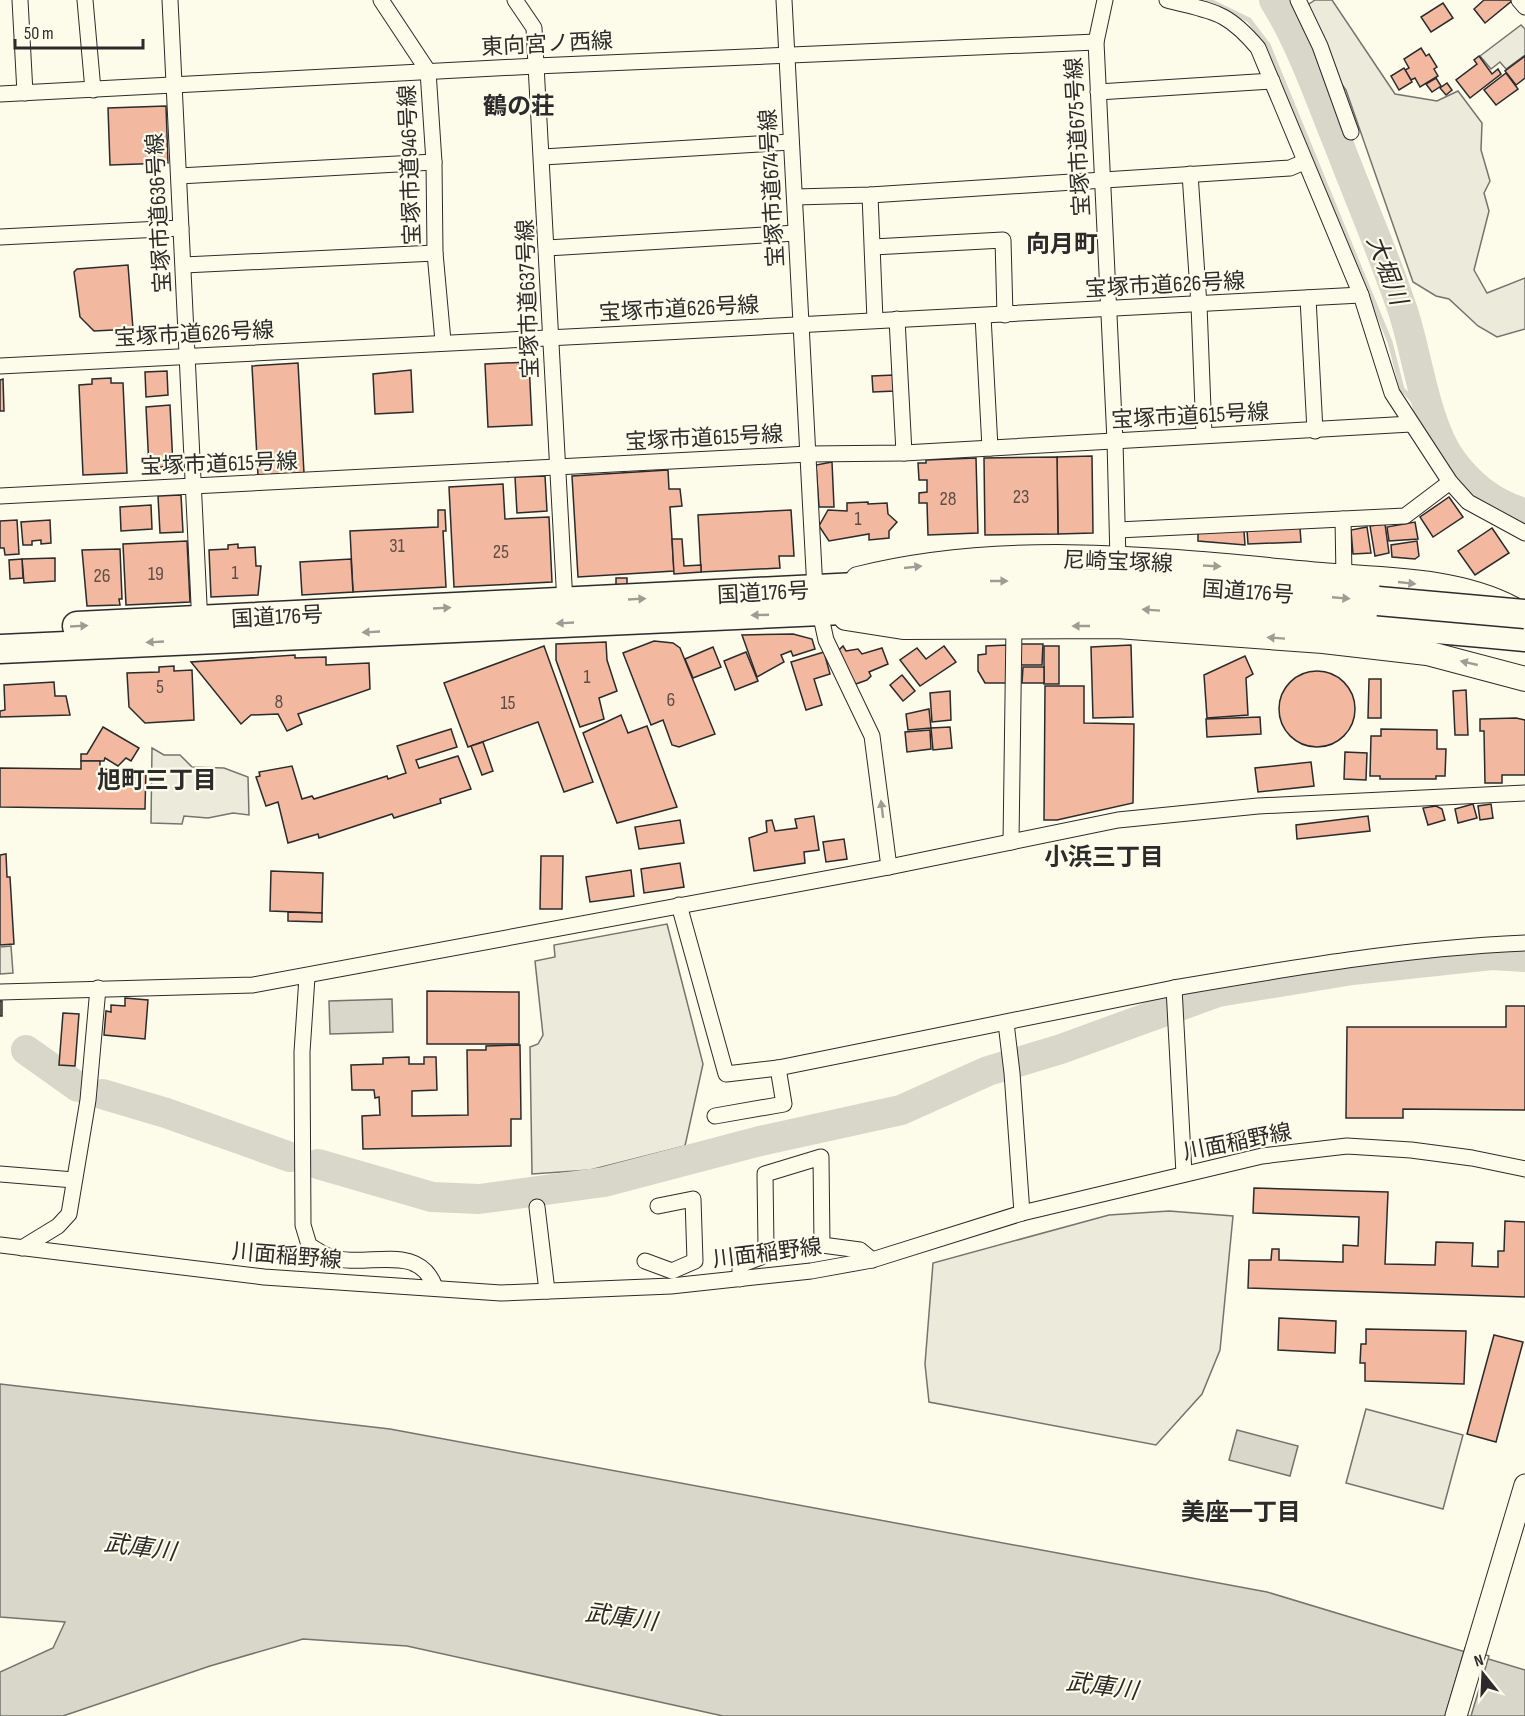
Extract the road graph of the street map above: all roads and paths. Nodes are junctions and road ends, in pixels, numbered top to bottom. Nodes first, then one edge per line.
1 (20, 0) edge
2 (85, 0) edge
3 (170, 0) edge
4 (381, 0) edge
5 (515, 0) edge
6 (784, 0) edge
7 (1106, 0) edge
8 (1167, 0) edge
9 (1298, 0) edge
10 (1519, 0) edge
11 (1525, 7) edge
12 (1096, 42) junction
13 (785, 56) junction
14 (536, 66) junction
15 (428, 71) junction
16 (1272, 81) junction
17 (175, 86) junction
18 (93, 90) junction
19 (1098, 92) junction
20 (25, 93) junction
21 (0, 94) edge
22 (1352, 132) dead end
23 (791, 142) junction
24 (543, 157) junction
25 (434, 162) junction
26 (1304, 162) junction
27 (1190, 174) junction
28 (179, 176) junction
29 (1102, 179) junction
30 (870, 195) junction
31 (795, 197) junction
32 (181, 228) junction
33 (796, 233) junction
34 (0, 237) edge
35 (547, 248) junction
36 (873, 248) junction
37 (435, 253) junction
38 (184, 265) junction
39 (1361, 295) junction
40 (1308, 298) junction
41 (1199, 305) junction
42 (1108, 310) junction
43 (983, 315) junction
44 (1005, 315) junction
45 (897, 319) junction
46 (875, 321) junction
47 (800, 324) junction
48 (550, 337) junction
49 (443, 341) junction
50 (188, 356) junction
51 (0, 366) edge
52 (1411, 424) junction
53 (1315, 431) junction
54 (1204, 435) junction
55 (1115, 441) junction
56 (990, 448) junction
57 (904, 453) junction
58 (808, 454) junction
59 (557, 467) junction
60 (1450, 482) junction
61 (195, 486) junction
62 (0, 496) edge
63 (1343, 519) junction
64 (1118, 530) junction
65 (1525, 533) edge
66 (1118, 560) junction
67 (1344, 577) junction
68 (1492, 598) junction
69 (1525, 600) edge
70 (817, 601) junction
71 (565, 603) junction
72 (1377, 612) junction
73 (1525, 614) edge
74 (1014, 626) junction
75 (0, 629) edge
76 (200, 630) junction
77 (1525, 637) edge
78 (0, 649) edge
79 (1525, 679) edge
80 (1525, 793) edge
81 (1011, 842) junction
82 (889, 867) junction
83 (679, 905) junction
84 (1525, 943) edge
85 (307, 977) junction
86 (98, 988) junction
87 (1174, 988) junction
88 (0, 992) edge
89 (1006, 1023) junction
90 (778, 1068) junction
91 (715, 1116) dead end
92 (1525, 1169) edge
93 (0, 1174) edge
94 (1184, 1174) junction
95 (74, 1180) junction
96 (658, 1206) dead end
97 (537, 1207) dead end
98 (1022, 1213) junction
99 (0, 1245) edge
100 (22, 1248) junction
101 (872, 1260) junction
102 (645, 1261) dead end
103 (672, 1279) junction
104 (740, 1279) junction
105 (435, 1287) junction
106 (547, 1291) junction
107 (1525, 1485) edge
108 (1456, 1716) edge

1 - 20 street
2 - 18 street
3 - 17 street, 宝塚市道636号線
4 - 15 street, 宝塚市道946号線
5 - 14 street, 宝塚市道637号線
6 - 13 street, 宝塚市道674号線
7 - 12 street, 宝塚市道675号線
8 - 16 street
9 - 22 street
10 - 11 street
12 - 13 street, 東向宮ノ西線
12 - 19 street, 宝塚市道675号線
13 - 14 street, 東向宮ノ西線
13 - 23 street, 宝塚市道674号線
14 - 15 street, 東向宮ノ西線
14 - 24 street, 宝塚市道637号線
15 - 17 street, 東向宮ノ西線
15 - 25 street, 宝塚市道946号線
16 - 19 street
16 - 26 street
17 - 18 street, 東向宮ノ西線
17 - 28 street, 宝塚市道636号線
18 - 20 street, 東向宮ノ西線
19 - 29 street, 宝塚市道675号線
20 - 21 street, 東向宮ノ西線
23 - 24 street
23 - 31 street, 宝塚市道674号線
24 - 35 street, 宝塚市道637号線
25 - 28 street
25 - 37 street, 宝塚市道946号線
26 - 27 street
26 - 39 street
27 - 29 street
27 - 41 street
28 - 32 street, 宝塚市道636号線
29 - 30 street
29 - 42 street, 宝塚市道675号線
30 - 31 street
30 - 36 street
31 - 33 street, 宝塚市道674号線
32 - 34 street
32 - 38 street, 宝塚市道636号線
33 - 35 street
33 - 47 street, 宝塚市道674号線
35 - 48 street, 宝塚市道637号線
36 - 44 street
36 - 46 street
37 - 38 street
37 - 49 street, 宝塚市道946号線
38 - 50 street, 宝塚市道636号線
39 - 40 street, 宝塚市道626号線
39 - 52 street
40 - 41 street, 宝塚市道626号線
40 - 53 street
41 - 42 street, 宝塚市道626号線
41 - 54 street
42 - 44 street, 宝塚市道626号線
42 - 55 street, 宝塚市道675号線
43 - 44 street, 宝塚市道626号線
43 - 45 street, 宝塚市道626号線
43 - 56 street
45 - 46 street, 宝塚市道626号線
45 - 57 street
46 - 47 street, 宝塚市道626号線
47 - 48 street, 宝塚市道626号線
47 - 58 street, 宝塚市道674号線
48 - 49 street, 宝塚市道626号線
48 - 59 street, 宝塚市道637号線
49 - 50 street, 宝塚市道626号線
50 - 51 street, 宝塚市道626号線
50 - 61 street, 宝塚市道636号線
52 - 53 street, 宝塚市道615号線
52 - 60 street
53 - 54 street, 宝塚市道615号線
54 - 55 street, 宝塚市道615号線
55 - 56 street, 宝塚市道615号線
55 - 64 street, 宝塚市道675号線
56 - 57 street, 宝塚市道615号線
57 - 58 street, 宝塚市道615号線
58 - 59 street, 宝塚市道615号線
58 - 70 street, 宝塚市道674号線
59 - 61 street, 宝塚市道615号線
59 - 71 street, 宝塚市道637号線
60 - 63 street
60 - 65 street
61 - 62 street, 宝塚市道615号線
61 - 76 street, 宝塚市道636号線
63 - 64 street
63 - 67 street
64 - 66 street, 宝塚市道675号線
66 -> 67 main road, 尼崎宝塚線
70 -> 66 main road, 尼崎宝塚線
67 -> 68 main road, 尼崎宝塚線
68 - 69 highway
68 - 73 main road, 尼崎宝塚線
71 -> 70 highway, 国道176号
70 - 72 highway, 国道176号
70 - 74 main road
70 -> 76 highway, 国道176号
82 -> 70 street, 宝塚市道674号線
76 -> 71 highway, 国道176号
72 - 73 highway, 国道176号, bridge
72 - 77 highway, 国道176号
79 -> 74 main road
74 - 81 street
75 -> 76 highway, 国道176号
76 -> 78 highway, 国道176号
80 - 81 street
81 - 82 street
82 - 83 street
83 - 85 street
83 - 90 street
84 - 87 street
85 - 86 street
85 - 105 street
86 - 88 street
86 - 95 street
87 - 89 street
87 - 94 street
89 - 90 street
89 - 98 street
90 - 91 street
92 - 94 street, 川面稲野線
93 - 95 street
94 - 98 street, 川面稲野線
95 - 100 street
96 - 103 street
97 - 106 street
98 - 101 street, 川面稲野線
99 - 100 street, 川面稲野線
100 - 105 street, 川面稲野線
101 - 104 street, 川面稲野線
101 - 104 street
102 - 103 street
103 - 104 street, 川面稲野線
103 - 106 street, 川面稲野線
105 - 106 street, 川面稲野線
107 - 108 street

